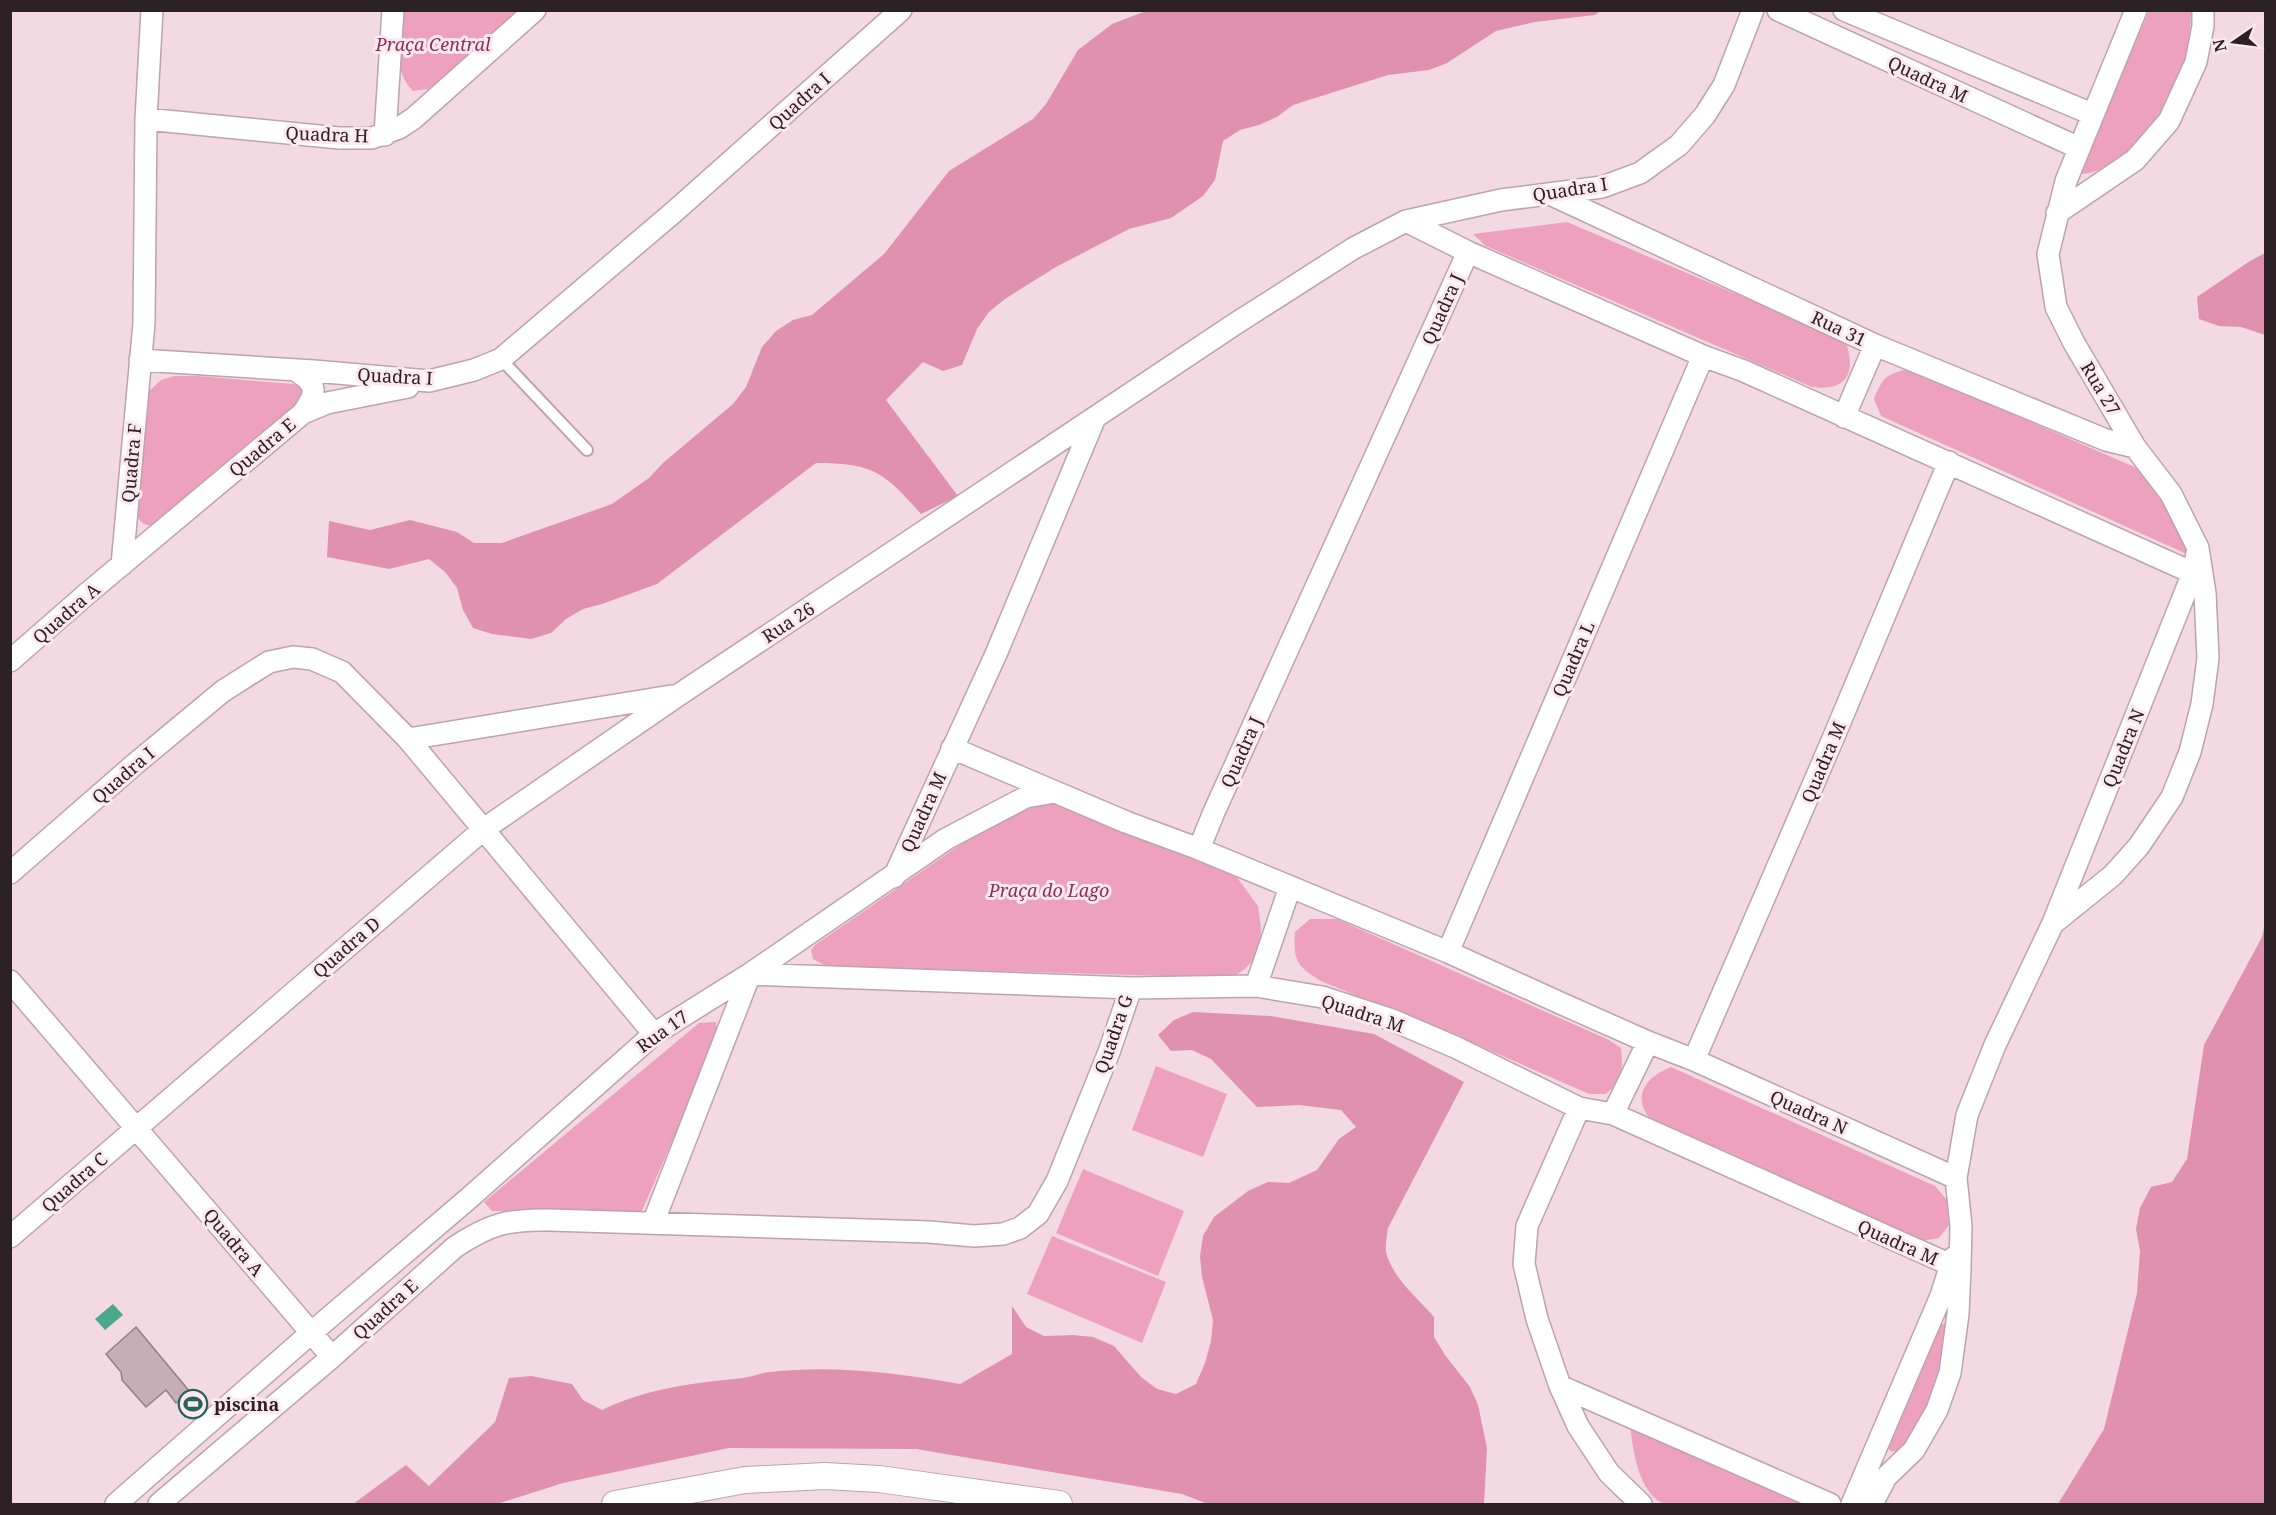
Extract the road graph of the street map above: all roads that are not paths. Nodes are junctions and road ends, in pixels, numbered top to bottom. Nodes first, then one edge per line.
1 (152, 10) edge
2 (393, 10) edge
3 (535, 10) edge
4 (901, 10) edge
5 (1753, 10) edge
6 (1778, 10) edge
7 (1844, 10) edge
8 (2136, 10) edge
9 (2202, 10) edge
10 (2092, 114) junction
11 (146, 119) junction
12 (384, 135) junction
13 (2079, 148) junction
14 (1549, 194) junction
15 (2057, 213) junction
16 (1406, 221) junction
17 (1468, 252) junction
18 (1875, 345) junction
19 (1703, 356) junction
20 (501, 358) junction
21 (140, 360) junction
22 (295, 370) junction
23 (429, 381) junction
24 (303, 412) junction
25 (1844, 417) junction
26 (1094, 420) junction
27 (2135, 447) junction
28 (587, 450) dead end
29 (1949, 462) junction
30 (126, 519) junction
31 (167, 527) junction
32 (2198, 548) junction
33 (122, 565) junction
34 (2193, 573) junction
35 (2205, 593) junction
36 (10, 661) edge
37 (677, 696) junction
38 (408, 739) junction
39 (952, 748) junction
40 (1055, 792) junction
41 (484, 829) junction
42 (1199, 849) junction
43 (10, 873) edge
44 (894, 877) junction
45 (1290, 887) junction
46 (2053, 923) junction
47 (1448, 951) junction
48 (750, 974) junction
49 (10, 981) edge
50 (1256, 986) junction
51 (1131, 988) junction
52 (654, 1034) junction
53 (1648, 1042) junction
54 (1694, 1060) junction
55 (1579, 1108) junction
56 (1613, 1114) junction
57 (136, 1127) junction
58 (1956, 1178) junction
59 (654, 1222) junction
60 (1961, 1226) junction
61 (10, 1237) edge
62 (1951, 1266) junction
63 (311, 1333) junction
64 (332, 1357) junction
65 (1560, 1386) junction
66 (116, 1504) edge
67 (159, 1504) edge
68 (615, 1504) edge
69 (1059, 1504) edge
70 (1641, 1504) edge
71 (1830, 1504) edge
72 (1852, 1504) edge
73 (1872, 1504) edge

1 - 11 street
2 - 12 street, Quadra H
3 - 12 street
4 - 20 street, Quadra I
5 - 14 street, Quadra I
6 - 13 street, Quadra M
7 - 10 street, Quadra M
8 - 10 street
9 - 15 street
10 - 13 street
11 - 12 street, Quadra H
11 - 21 street
13 - 15 street
14 - 16 street, Quadra I
14 - 18 street, Rua 31
15 - 27 street, Rua 27
16 - 17 street, Quadra J
16 - 26 street
17 - 19 street
17 - 42 street, Quadra J
18 - 25 street
18 - 27 street, Rua 31
19 - 25 street
19 - 47 street, Quadra L
20 - 23 street, Quadra I
20 - 28 lane
21 - 22 street, Quadra I
21 - 30 street, Quadra F
22 - 23 street, Quadra I
22 - 24 street
23 - 24 street, Quadra E
24 - 31 street, Quadra E
25 - 29 street
26 - 37 street, Rua 26
26 - 39 street
27 - 32 street, Rua 27
29 - 34 street
29 - 54 street, Quadra M
30 - 31 street
30 - 33 street, Quadra F
31 - 33 street, Quadra E
32 - 34 street
32 - 35 street, Rua 27
33 - 36 street, Quadra A
34 - 35 street
34 - 46 street, Quadra N
35 - 46 street, Quadra M
37 - 38 street
37 - 41 street, Rua 26
38 - 41 street
38 - 43 street, Quadra I
39 - 40 street
39 - 44 street, Quadra M
40 - 42 street
40 - 44 street, Rua 17
41 - 52 street
41 - 57 street, Quadra D
42 - 45 street
44 - 48 street, Rua 17
45 - 47 street
45 - 50 street
46 - 58 street, Quadra M
47 - 53 street
48 - 51 street, Quadra G
48 - 52 street, Rua 17
48 - 59 street
49 - 57 street
50 - 51 street, Quadra M
50 - 55 street, Quadra M
51 - 59 street, Quadra G
52 - 63 street, Rua 17
53 - 54 street
53 - 56 street
54 - 58 street, Quadra N
55 - 56 street, Quadra M
55 - 65 street
56 - 62 street, Quadra M
57 - 61 street, Quadra C
57 - 63 street, Quadra A
58 - 60 street, Quadra M
59 - 64 street, Quadra E
60 - 62 street, Quadra M
60 - 73 street, Quadra M
62 - 72 street, Quadra M
63 - 64 street, Quadra A
63 - 66 street, Rua 17
64 - 67 street, Quadra E
65 - 70 street
65 - 71 street
68 - 69 street

